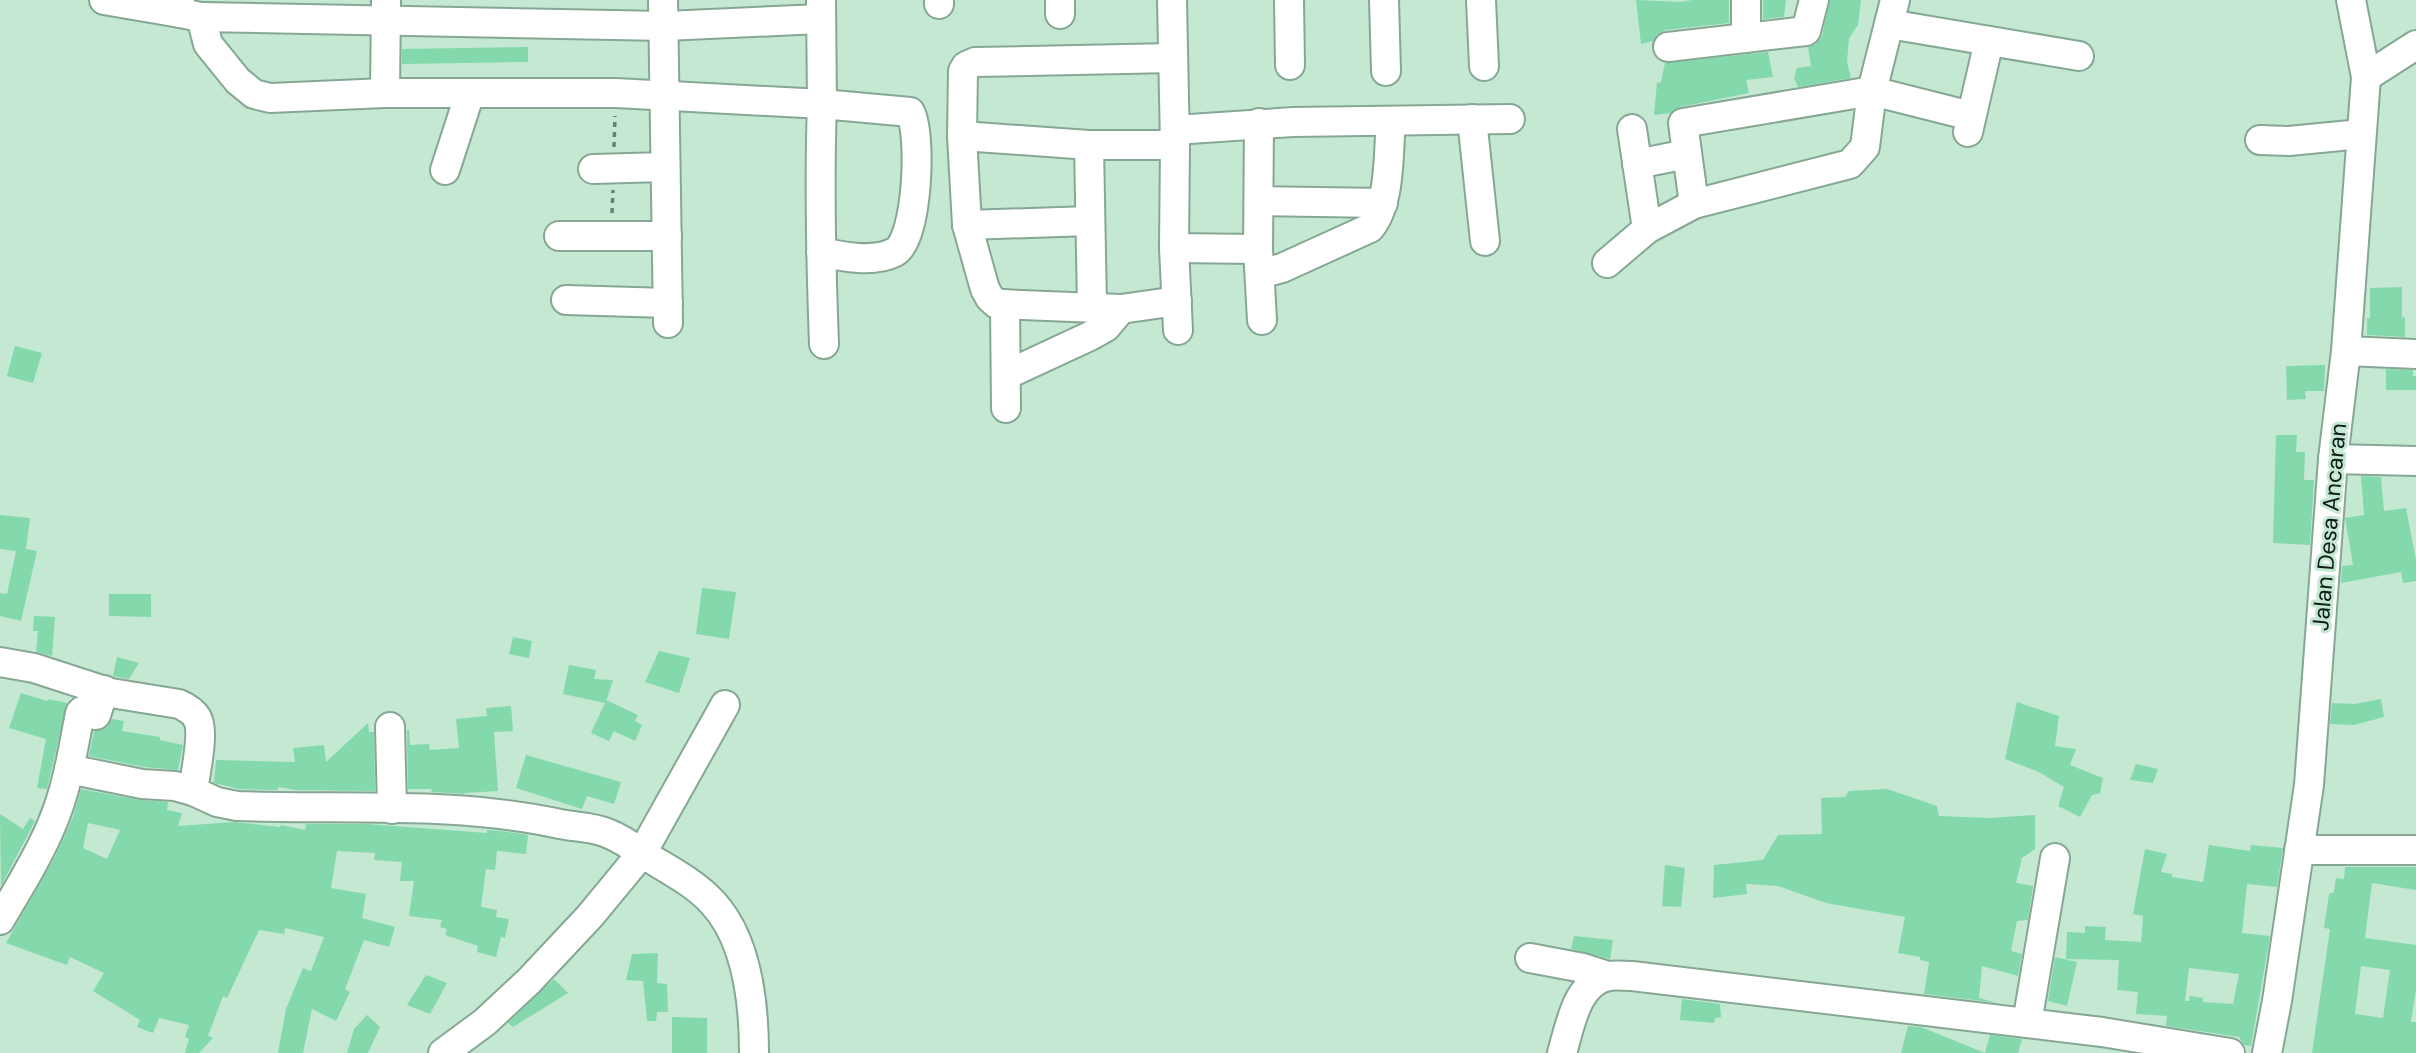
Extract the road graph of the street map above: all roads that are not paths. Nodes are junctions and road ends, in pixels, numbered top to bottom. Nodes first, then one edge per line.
1 (104, 0) edge
2 (1172, 0) edge
3 (1289, 0) edge
4 (1384, 0) edge
5 (1481, 0) edge
6 (1746, 0) edge
7 (1814, 0) edge
8 (2351, 0) edge
9 (187, 10) edge
10 (385, 10) edge
11 (820, 10) edge
12 (1892, 12) edge
13 (664, 13) edge
14 (1746, 38) junction
15 (1989, 41) junction
16 (2416, 45) edge
17 (1668, 47) dead end
18 (2079, 56) dead end
19 (1173, 58) junction
20 (1290, 65) dead end
21 (1484, 65) dead end
22 (1386, 71) dead end
23 (2366, 78) junction
24 (1872, 91) junction
25 (385, 93) junction
26 (470, 93) junction
27 (664, 95) junction
28 (822, 104) junction
29 (1510, 119) dead end
30 (1472, 120) junction
31 (1391, 121) junction
32 (1259, 123) junction
33 (2362, 126) junction
34 (1632, 129) dead end
35 (962, 136) junction
36 (1175, 137) junction
37 (2260, 140) dead end
38 (1089, 145) junction
39 (1687, 154) junction
40 (1637, 164) junction
41 (665, 167) junction
42 (593, 169) dead end
43 (445, 170) dead end
44 (1260, 201) junction
45 (1383, 203) junction
46 (1694, 204) junction
47 (1090, 221) junction
48 (967, 225) junction
49 (1647, 229) junction
50 (559, 236) dead end
51 (667, 236) junction
52 (1485, 241) dead end
53 (1174, 248) junction
54 (821, 252) junction
55 (1259, 261) junction
56 (1607, 263) dead end
57 (566, 300) dead end
58 (1177, 301) junction
59 (1005, 304) junction
60 (1092, 307) junction
61 (1121, 309) junction
62 (1262, 320) dead end
63 (1178, 330) dead end
64 (824, 344) dead end
65 (2346, 351) junction
66 (2416, 354) edge
67 (1006, 375) junction
68 (1006, 408) dead end
69 (2333, 459) junction
70 (2416, 461) edge
71 (0, 662) edge
72 (104, 690) junction
73 (725, 705) dead end
74 (390, 727) dead end
75 (69, 769) junction
76 (192, 791) junction
77 (392, 808) junction
78 (638, 850) junction
79 (2299, 850) junction
80 (2416, 850) edge
81 (2055, 858) dead end
82 (0, 920) edge
83 (1530, 958) dead end
84 (1608, 976) junction
85 (2027, 1023) junction
86 (443, 1053) edge
87 (754, 1053) edge
88 (1562, 1053) edge
89 (2230, 1053) edge
90 (2267, 1053) edge

1 - 9 street
2 - 19 street
3 - 20 street
4 - 22 street
5 - 21 street
6 - 14 street
7 - 14 street
8 - 23 street, Jalan Desa Ancaran
9 - 10 street
9 - 25 street
10 - 13 street
10 - 25 street
11 - 13 street
11 - 28 street
12 - 15 street
12 - 24 street
13 - 27 street
14 - 17 street
15 - 18 street
15 - 24 street
16 - 23 street
19 - 35 street
19 - 36 street
23 - 33 street, Jalan Desa Ancaran
24 - 39 street
24 - 46 street
25 - 26 street
26 - 27 street
26 - 43 street
27 - 28 street
27 - 41 street
28 - 54 street
28 - 54 street
29 - 30 street
30 - 31 street
30 - 52 street
31 - 32 street
31 - 45 street
32 - 36 street
32 - 44 street
33 - 37 street
33 - 65 street, Jalan Desa Ancaran
34 - 40 street
35 - 38 street
35 - 48 street
36 - 38 street
36 - 53 street
38 - 47 street
39 - 40 street
39 - 46 street
40 - 49 street
41 - 42 street
41 - 51 street
44 - 45 street
44 - 55 street
45 - 55 street
46 - 49 street
47 - 48 street
47 - 60 street
48 - 59 street
49 - 56 street
50 - 51 street
51 - 57 street
53 - 55 street
53 - 58 street
54 - 64 street
55 - 62 street
58 - 61 street
58 - 63 street
59 - 60 street
59 - 67 street
60 - 61 street
61 - 67 street
65 - 66 street
65 - 69 street, Jalan Desa Ancaran
67 - 68 street
69 - 70 street
69 - 79 street, Jalan Desa Ancaran
71 - 72 street
72 - 75 street
72 - 76 street
73 - 78 street
74 - 77 street
75 - 76 street
75 - 82 street
76 - 77 street
77 - 78 street
78 - 86 street
78 - 87 street
79 - 80 street
79 - 90 street, Jalan Desa Ancaran
81 - 85 street
83 - 84 street
84 - 85 street
84 - 88 street
85 - 89 street

